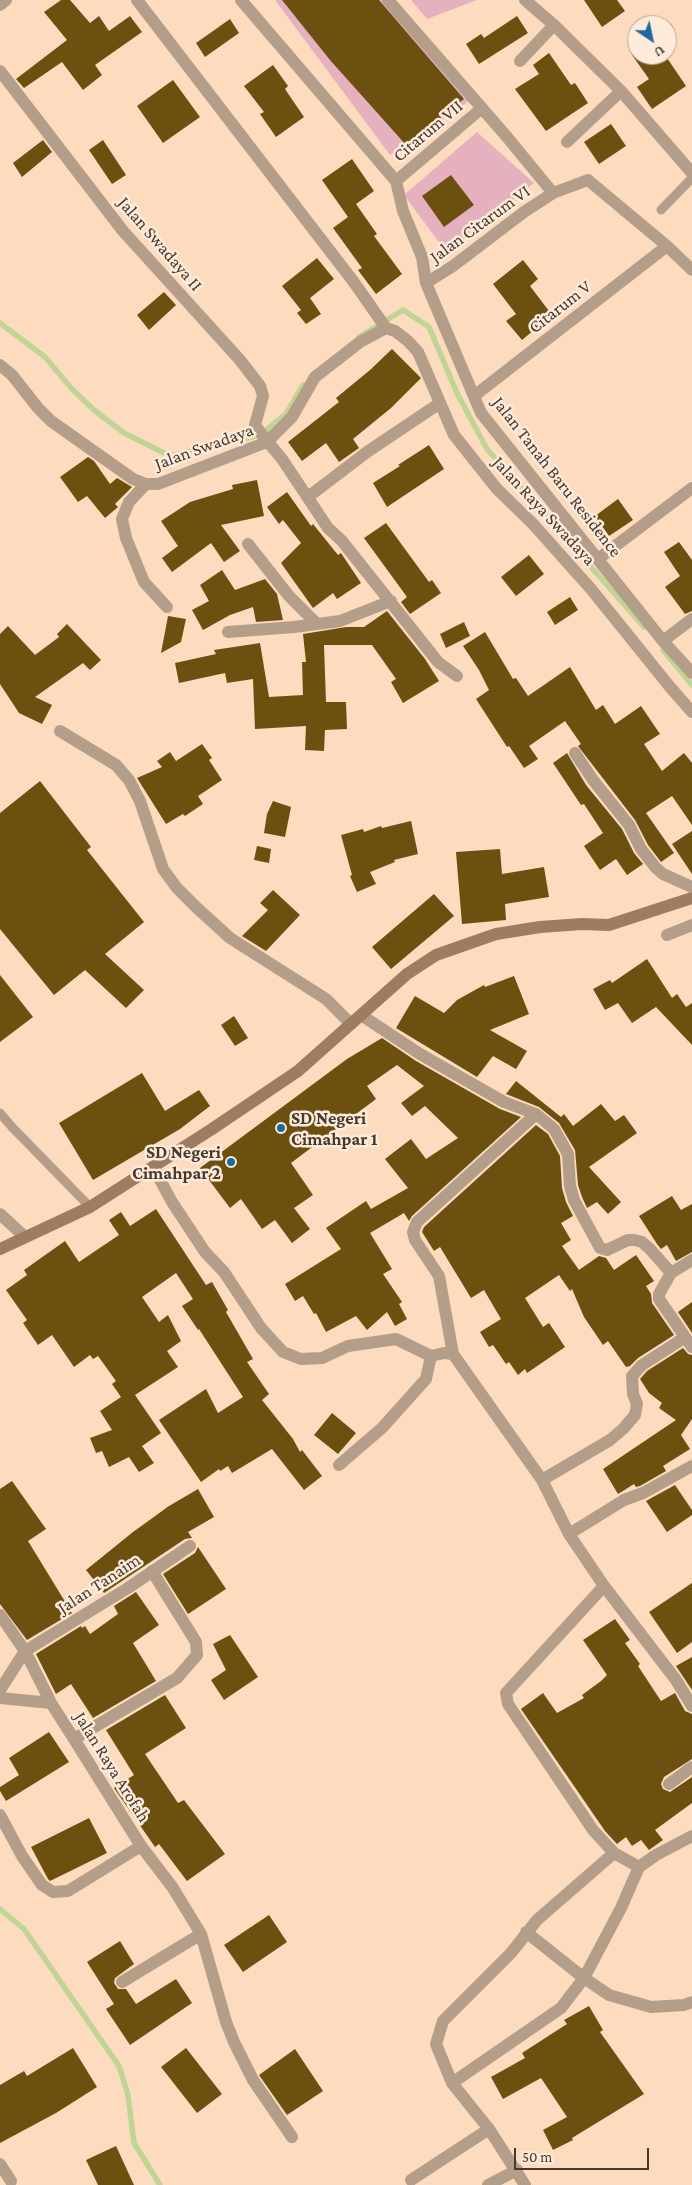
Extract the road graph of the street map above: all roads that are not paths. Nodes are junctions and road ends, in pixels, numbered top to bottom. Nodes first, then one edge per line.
1 (6, 0) edge
2 (137, 0) edge
3 (241, 0) edge
4 (388, 0) edge
5 (525, 0) edge
6 (0, 5) edge
7 (554, 25) junction
8 (520, 61) dead end
9 (0, 71) edge
10 (622, 91) junction
11 (482, 108) junction
12 (567, 142) dead end
13 (692, 173) edge
14 (692, 178) edge
15 (396, 181) junction
16 (553, 193) junction
17 (661, 210) dead end
18 (668, 246) junction
19 (692, 270) edge
20 (426, 283) junction
21 (383, 323) junction
22 (0, 364) edge
23 (474, 396) junction
24 (440, 403) junction
25 (265, 439) junction
26 (146, 484) junction
27 (692, 488) edge
28 (308, 497) junction
29 (248, 544) dead end
30 (598, 559) junction
31 (390, 601) junction
32 (167, 607) dead end
33 (692, 619) edge
34 (317, 624) junction
35 (228, 632) dead end
36 (663, 640) junction
37 (692, 673) edge
38 (457, 676) dead end
39 (692, 712) edge
40 (60, 730) dead end
41 (575, 753) dead end
42 (692, 887) edge
43 (692, 898) edge
44 (692, 926) edge
45 (667, 935) dead end
46 (361, 1015) junction
47 (351, 1024) junction
48 (0, 1113) edge
49 (536, 1114) junction
50 (153, 1167) junction
51 (90, 1207) junction
52 (0, 1214) edge
53 (25, 1237) junction
54 (0, 1249) edge
55 (692, 1260) edge
56 (671, 1273) junction
57 (688, 1343) edge
58 (453, 1354) junction
59 (431, 1356) junction
60 (339, 1465) dead end
61 (692, 1466) edge
62 (542, 1480) junction
63 (569, 1534) junction
64 (190, 1546) dead end
65 (152, 1571) junction
66 (604, 1586) junction
67 (0, 1615) edge
68 (25, 1651) junction
69 (0, 1690) edge
70 (0, 1698) edge
71 (51, 1703) junction
72 (692, 1706) edge
73 (74, 1740) junction
74 (692, 1767) edge
75 (669, 1784) dead end
76 (0, 1815) edge
77 (692, 1836) edge
78 (141, 1846) junction
79 (614, 1853) junction
80 (639, 1867) junction
81 (526, 1932) junction
82 (201, 1934) junction
83 (584, 1978) junction
84 (122, 1982) dead end
85 (692, 2002) edge
86 (452, 2083) junction
87 (489, 2129) junction
88 (292, 2137) dead end
89 (0, 2164) edge
90 (517, 2170) junction
91 (411, 2180) dead end
92 (11, 2181) dead end
93 (488, 2185) edge
94 (525, 2185) edge

1 - 6 street
2 - 21 street
3 - 15 street
4 - 11 street
5 - 7 street
7 - 8 street
7 - 10 street
9 - 25 street, Jalan Swadaya II
10 - 12 street
10 - 13 street
11 - 15 street, Citarum VII
11 - 16 street
14 - 17 lane
15 - 20 street, Jalan Tanah Baru Residence
16 - 18 street, Jalan Citarum VI
16 - 20 street, Jalan Citarum VI
18 - 19 street
18 - 23 street, Citarum V
20 - 23 street, Jalan Tanah Baru Residence
21 - 24 street, Jalan Raya Swadaya
21 - 25 street, Jalan Swadaya
22 - 26 street, Jalan Swadaya
23 - 30 street, Jalan Tanah Baru Residence
24 - 28 street
24 - 39 street, Jalan Raya Swadaya
25 - 26 street, Jalan Swadaya
25 - 28 street, Jalan Swadaya II
26 - 32 street
27 - 30 street
28 - 31 street, Jalan Swadaya II
29 - 34 street
30 - 36 street, Jalan Tanah Baru Residence
31 - 34 street
31 - 38 street, Jalan Swadaya II
33 - 36 street
34 - 35 street
36 - 37 street, Jalan Tanah Baru Residence
40 - 47 street
41 - 42 street
43 - 46 street
44 - 45 street
46 - 47 street
46 - 49 street
47 - 50 street
48 - 51 lane
49 - 56 street
49 - 58 street
50 - 51 street
50 - 59 street
51 - 53 street
52 - 53 street
53 - 54 street
55 - 56 street
56 - 57 street
57 - 62 street
58 - 59 street
58 - 62 street
59 - 60 street
61 - 63 street
62 - 63 street
63 - 66 street
64 - 65 street, Jalan Tanaim
65 - 68 street, Jalan Tanaim
65 - 73 street
66 - 72 street
66 - 79 street
67 - 68 street, Jalan Raya Arofah
68 - 69 street
68 - 71 street, Jalan Raya Arofah
70 - 71 street
71 - 73 street, Jalan Raya Arofah
73 - 78 street, Jalan Raya Arofah
74 - 75 street
76 - 78 street
77 - 80 street
78 - 82 street, Jalan Raya Arofah
79 - 80 street
79 - 81 street
80 - 83 street
81 - 83 street
81 - 86 street
82 - 84 street
82 - 88 street, Jalan Raya Arofah
83 - 85 street
83 - 86 street
86 - 87 street
87 - 90 street
87 - 91 street
89 - 92 street
90 - 93 street
90 - 94 street

